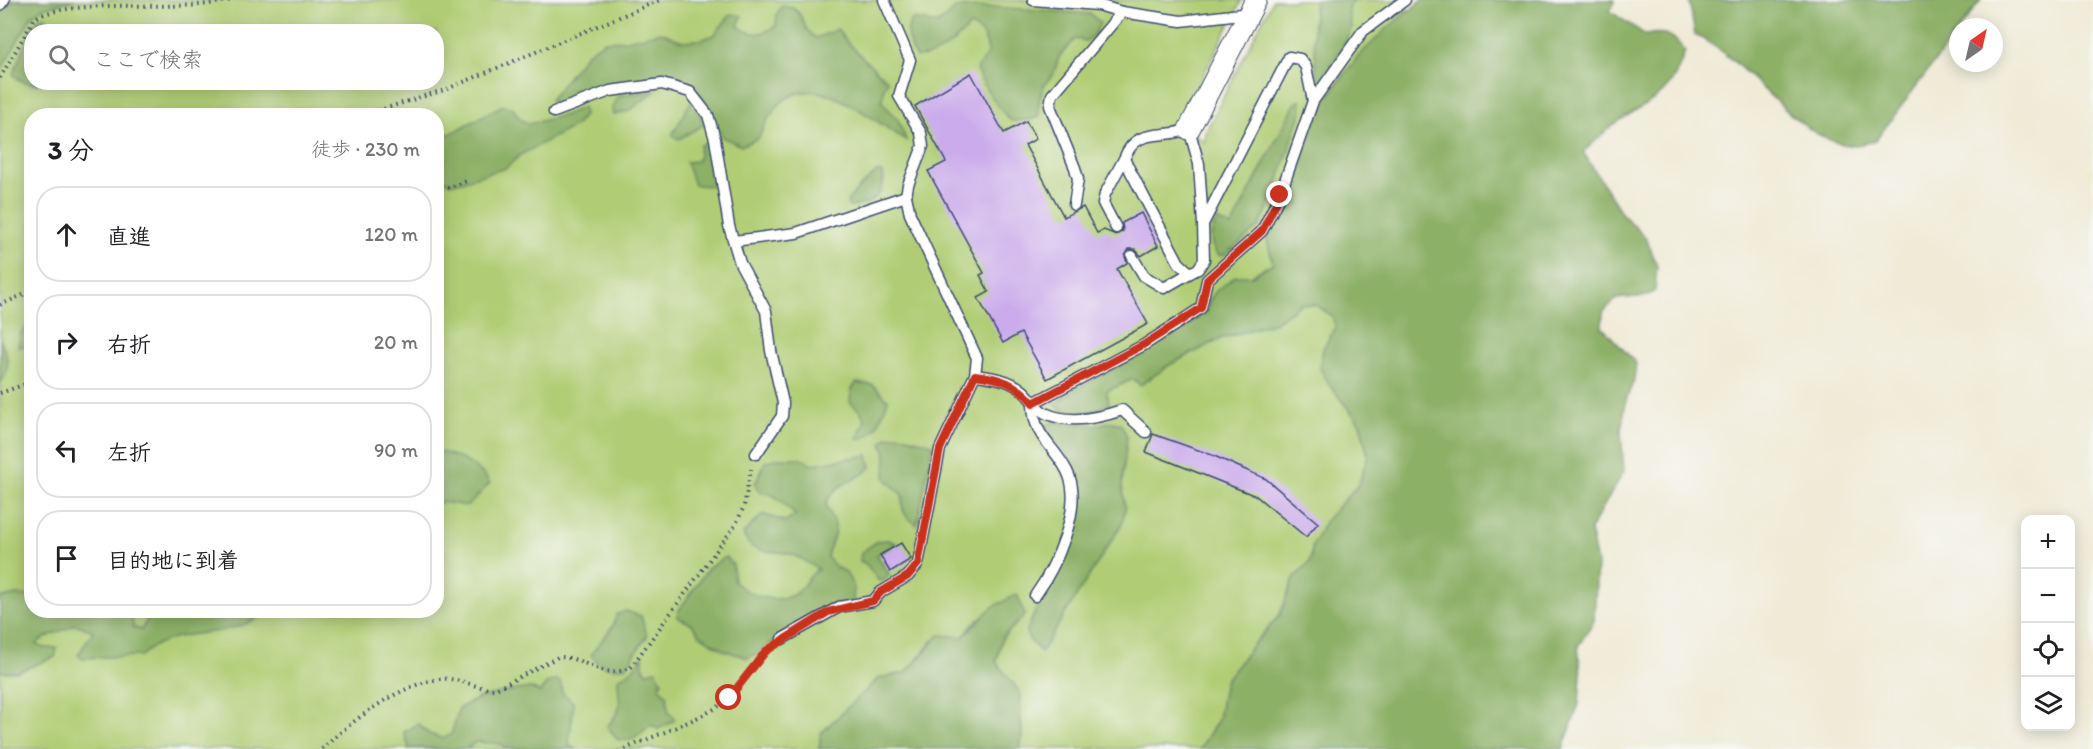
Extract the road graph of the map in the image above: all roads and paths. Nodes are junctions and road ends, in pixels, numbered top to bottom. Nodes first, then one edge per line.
1 (4, 0) edge
2 (232, 0) edge
3 (660, 0) edge
4 (884, 0) edge
5 (1033, 0) edge
6 (1405, 0) edge
7 (0, 5) edge
8 (1253, 7) edge
9 (1122, 12) junction
10 (31, 24) edge
11 (24, 36) edge
12 (0, 78) edge
13 (444, 90) edge
14 (444, 90) edge
15 (1313, 101) junction
16 (386, 108) edge
17 (554, 112) dead end
18 (1189, 129) junction
19 (1124, 159) junction
20 (467, 181) dead end
21 (444, 189) edge
22 (906, 196) junction
23 (1074, 205) dead end
24 (1203, 224) junction
25 (1116, 228) dead end
26 (734, 241) junction
27 (1132, 256) dead end
28 (1194, 271) junction
29 (1207, 280) junction
30 (24, 294) edge
31 (0, 305) edge
32 (975, 375) junction
33 (24, 385) edge
34 (0, 393) edge
35 (1033, 403) junction
36 (1146, 432) dead end
37 (756, 454) joint
38 (1035, 596) dead end
39 (782, 639) joint
40 (322, 749) edge
41 (625, 749) edge

1 - 7 lane
2 - 10 path
3 - 14 path
4 - 22 lane
5 - 9 lane
6 - 15 lane
8 - 9 lane
8 - 18 street
9 - 23 lane
11 - 12 path
13 - 16 path
15 - 24 lane
15 - 29 lane
17 - 26 lane
18 - 19 lane
18 - 24 lane
19 - 25 lane
19 - 28 lane
20 - 21 path
22 - 26 lane
22 - 32 lane
24 - 28 lane
26 - 37 lane
27 - 28 lane
28 - 29 lane
29 - 35 lane
30 - 31 path
32 - 35 lane
32 - 39 lane
33 - 34 path
35 - 36 lane
35 - 38 lane
37 - 40 path
39 - 41 path

